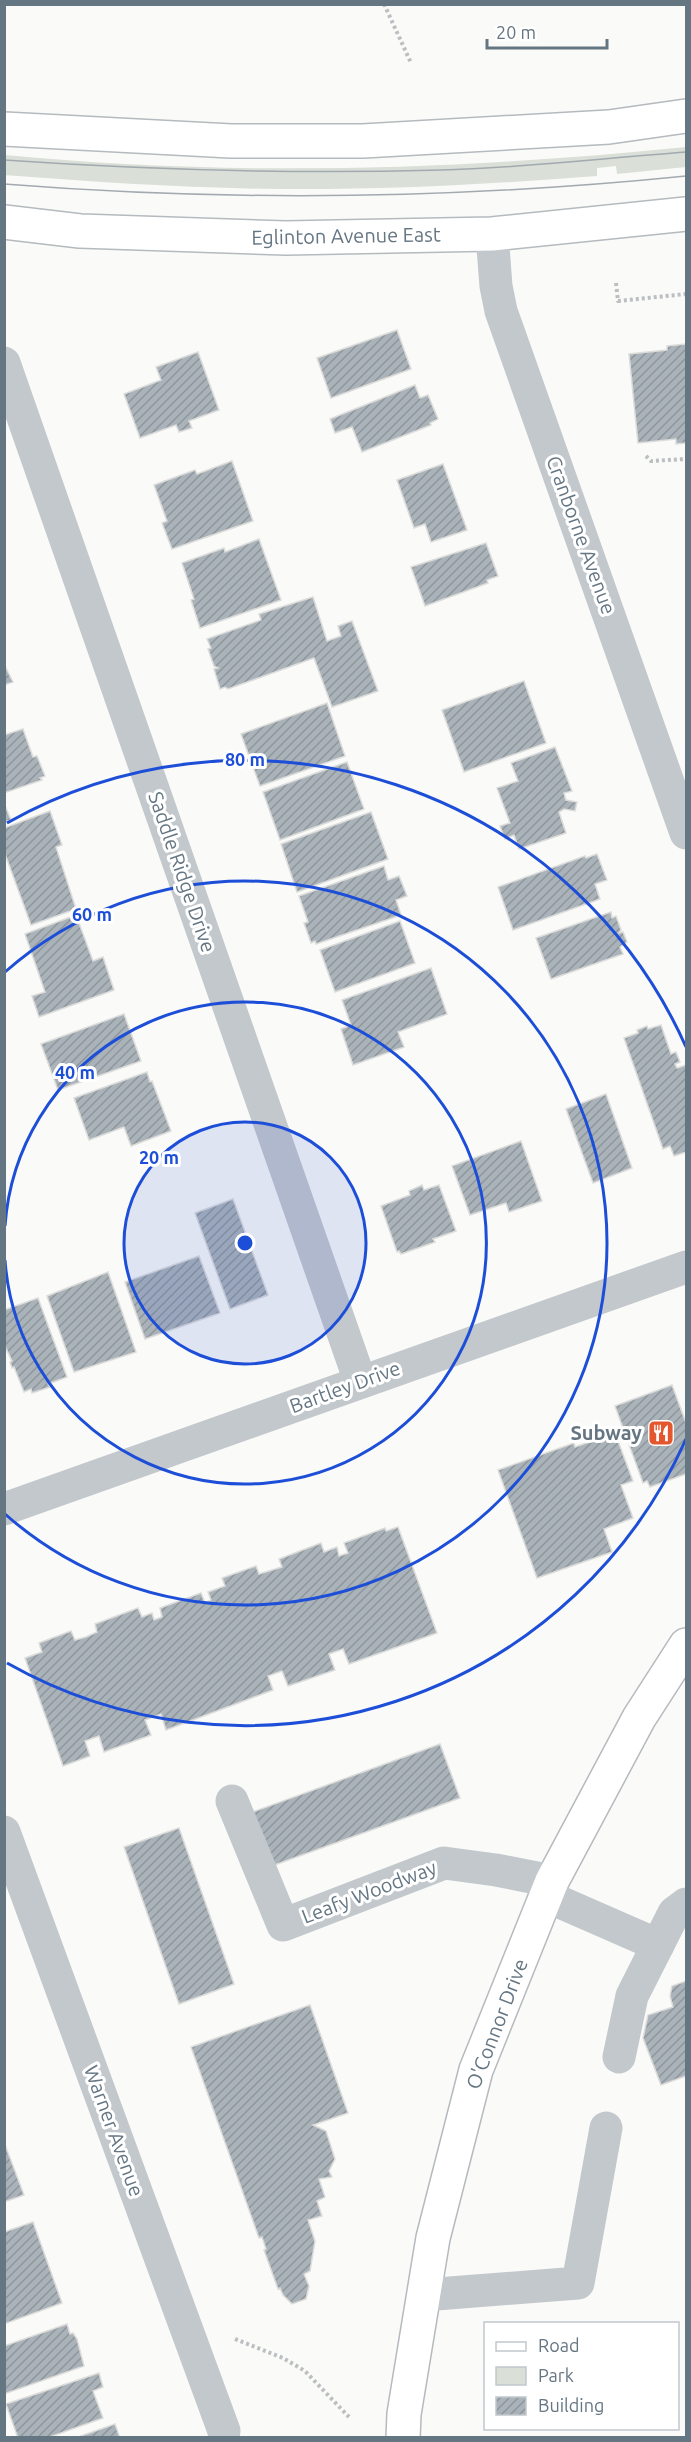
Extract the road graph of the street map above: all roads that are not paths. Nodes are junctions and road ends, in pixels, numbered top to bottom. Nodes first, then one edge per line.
1 (687, 116) edge
2 (4, 129) edge
3 (687, 214) edge
4 (4, 222) edge
5 (492, 234) junction
6 (4, 363) edge
7 (678, 778) edge
8 (687, 833) edge
9 (687, 1267) edge
10 (360, 1382) junction
11 (4, 1509) edge
12 (687, 1646) edge
13 (232, 1801) dead end
14 (4, 1832) edge
15 (549, 1889) junction
16 (687, 1904) edge
17 (658, 1945) junction
18 (619, 2057) dead end
19 (606, 2128) dead end
20 (423, 2295) junction
21 (224, 2431) dead end
22 (403, 2438) edge

1 - 2 main road
3 - 5 main road, Eglinton Avenue East
4 - 5 main road, Eglinton Avenue East
5 - 7 street, Cranborne Avenue
6 - 10 street, Saddle Ridge Drive
7 - 8 street, Cranborne Avenue
9 - 10 street, Bartley Drive
10 - 11 street, Bartley Drive
12 - 15 main road, O'Connor Drive
13 - 15 street, Leafy Woodway
14 - 21 street, Warner Avenue
15 - 17 street
15 - 20 main road, O'Connor Drive
16 - 17 street
17 - 18 street
19 - 20 street
20 - 22 main road, O'Connor Drive

